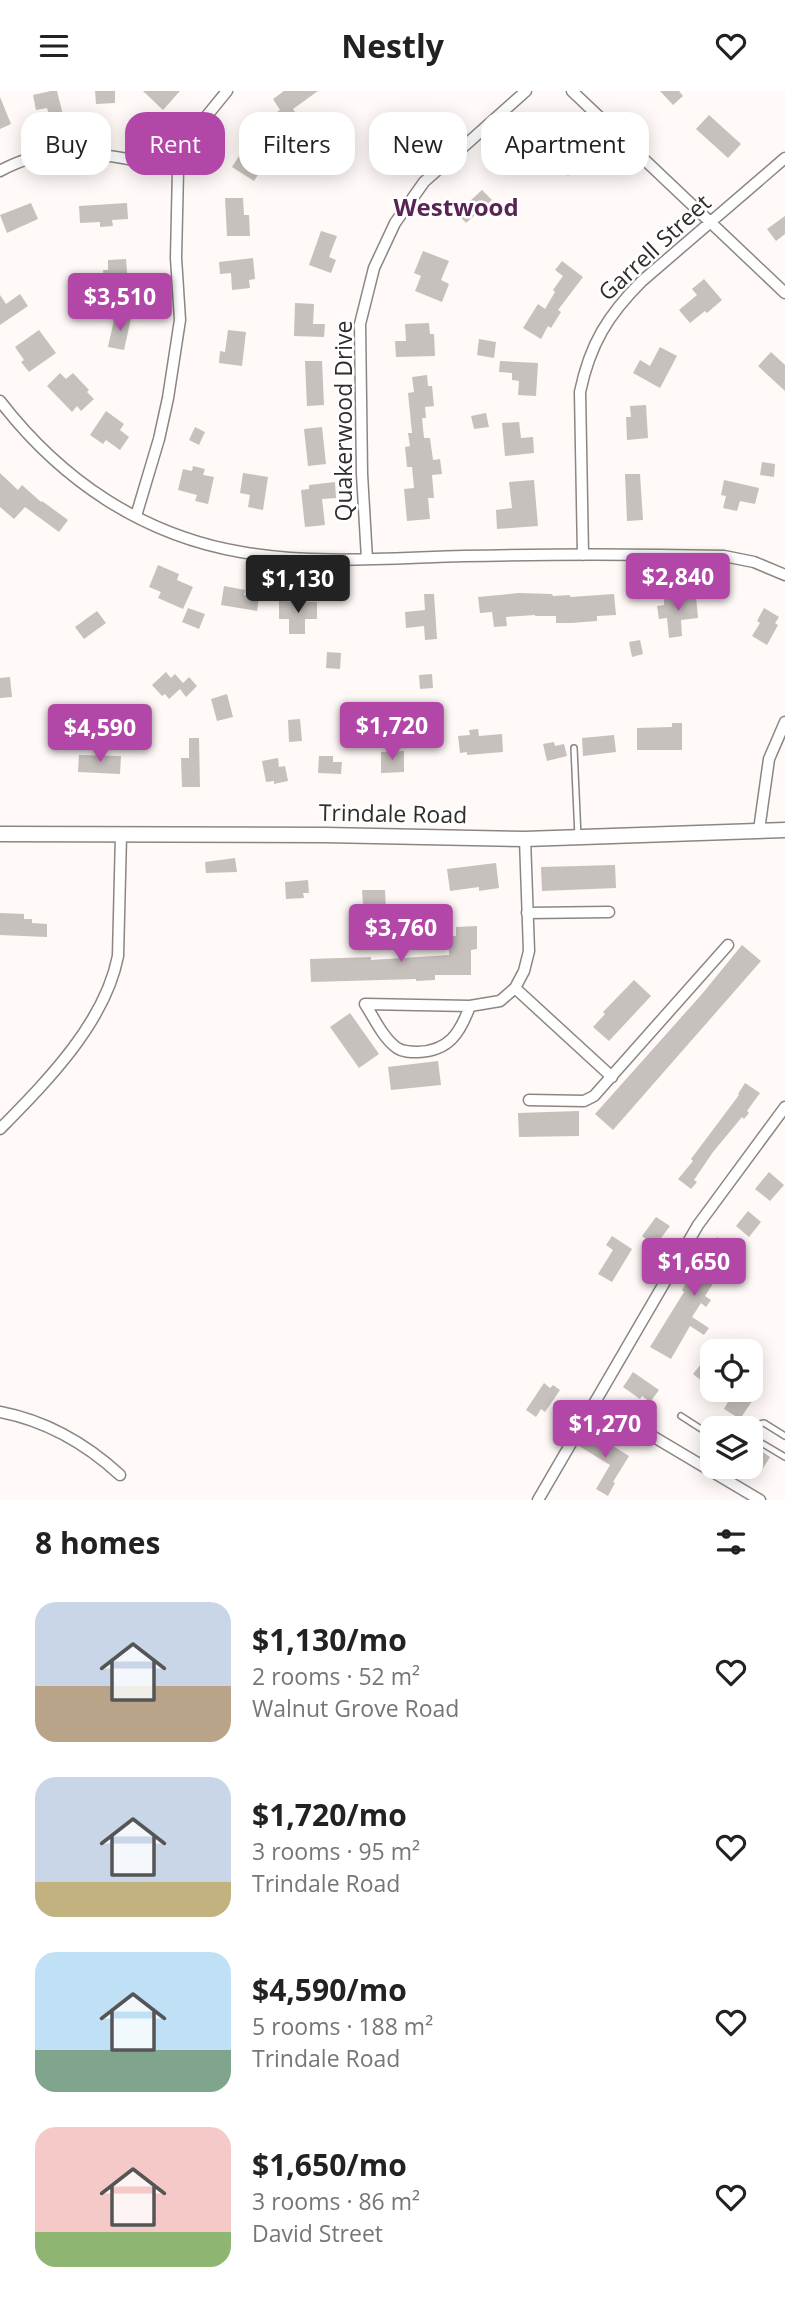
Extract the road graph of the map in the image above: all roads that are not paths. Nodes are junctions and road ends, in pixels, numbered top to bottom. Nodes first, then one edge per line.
1 (227, 91) edge
2 (526, 91) edge
3 (572, 91) edge
4 (210, 112) edge
5 (785, 158) edge
6 (125, 159) edge
7 (0, 171) edge
8 (178, 175) edge
9 (710, 221) junction
10 (785, 293) edge
11 (0, 401) edge
12 (135, 516) junction
13 (583, 555) junction
14 (367, 559) junction
15 (785, 575) edge
16 (785, 722) edge
17 (574, 748) dead end
18 (759, 830) junction
19 (785, 830) edge
20 (0, 834) edge
21 (121, 835) junction
22 (578, 837) junction
23 (525, 839) junction
24 (609, 912) dead end
25 (527, 913) junction
26 (728, 945) dead end
27 (514, 988) junction
28 (470, 1006) junction
29 (612, 1077) junction
30 (529, 1100) dead end
31 (785, 1107) edge
32 (0, 1129) edge
33 (595, 1402) junction
34 (0, 1412) edge
35 (681, 1416) dead end
36 (763, 1423) edge
37 (700, 1428) edge
38 (785, 1436) edge
39 (763, 1444) edge
40 (785, 1457) edge
41 (700, 1464) edge
42 (120, 1475) dead end
43 (725, 1479) edge
44 (538, 1500) edge
45 (760, 1500) edge

1 - 4 street
2 - 14 street, Quakerwood Drive
3 - 9 street
5 - 9 street, Garrell Street
6 - 7 street
8 - 12 street
9 - 10 street
9 - 13 street, Garrell Street
11 - 12 street
12 - 14 street
13 - 14 street
13 - 15 street
16 - 18 street
17 - 22 lane
18 - 19 main road, Trindale Road
18 - 22 main road, Trindale Road
20 - 21 main road, Trindale Road
21 - 23 main road, Trindale Road
21 - 32 street
22 - 23 main road, Trindale Road
23 - 25 street
24 - 25 street
25 - 27 street
26 - 29 street
27 - 28 street
27 - 29 street
28 - 28 street
29 - 30 street
31 - 33 street
33 - 41 street
33 - 44 street
34 - 42 street
35 - 37 lane
36 - 38 lane
39 - 40 lane
43 - 45 street

